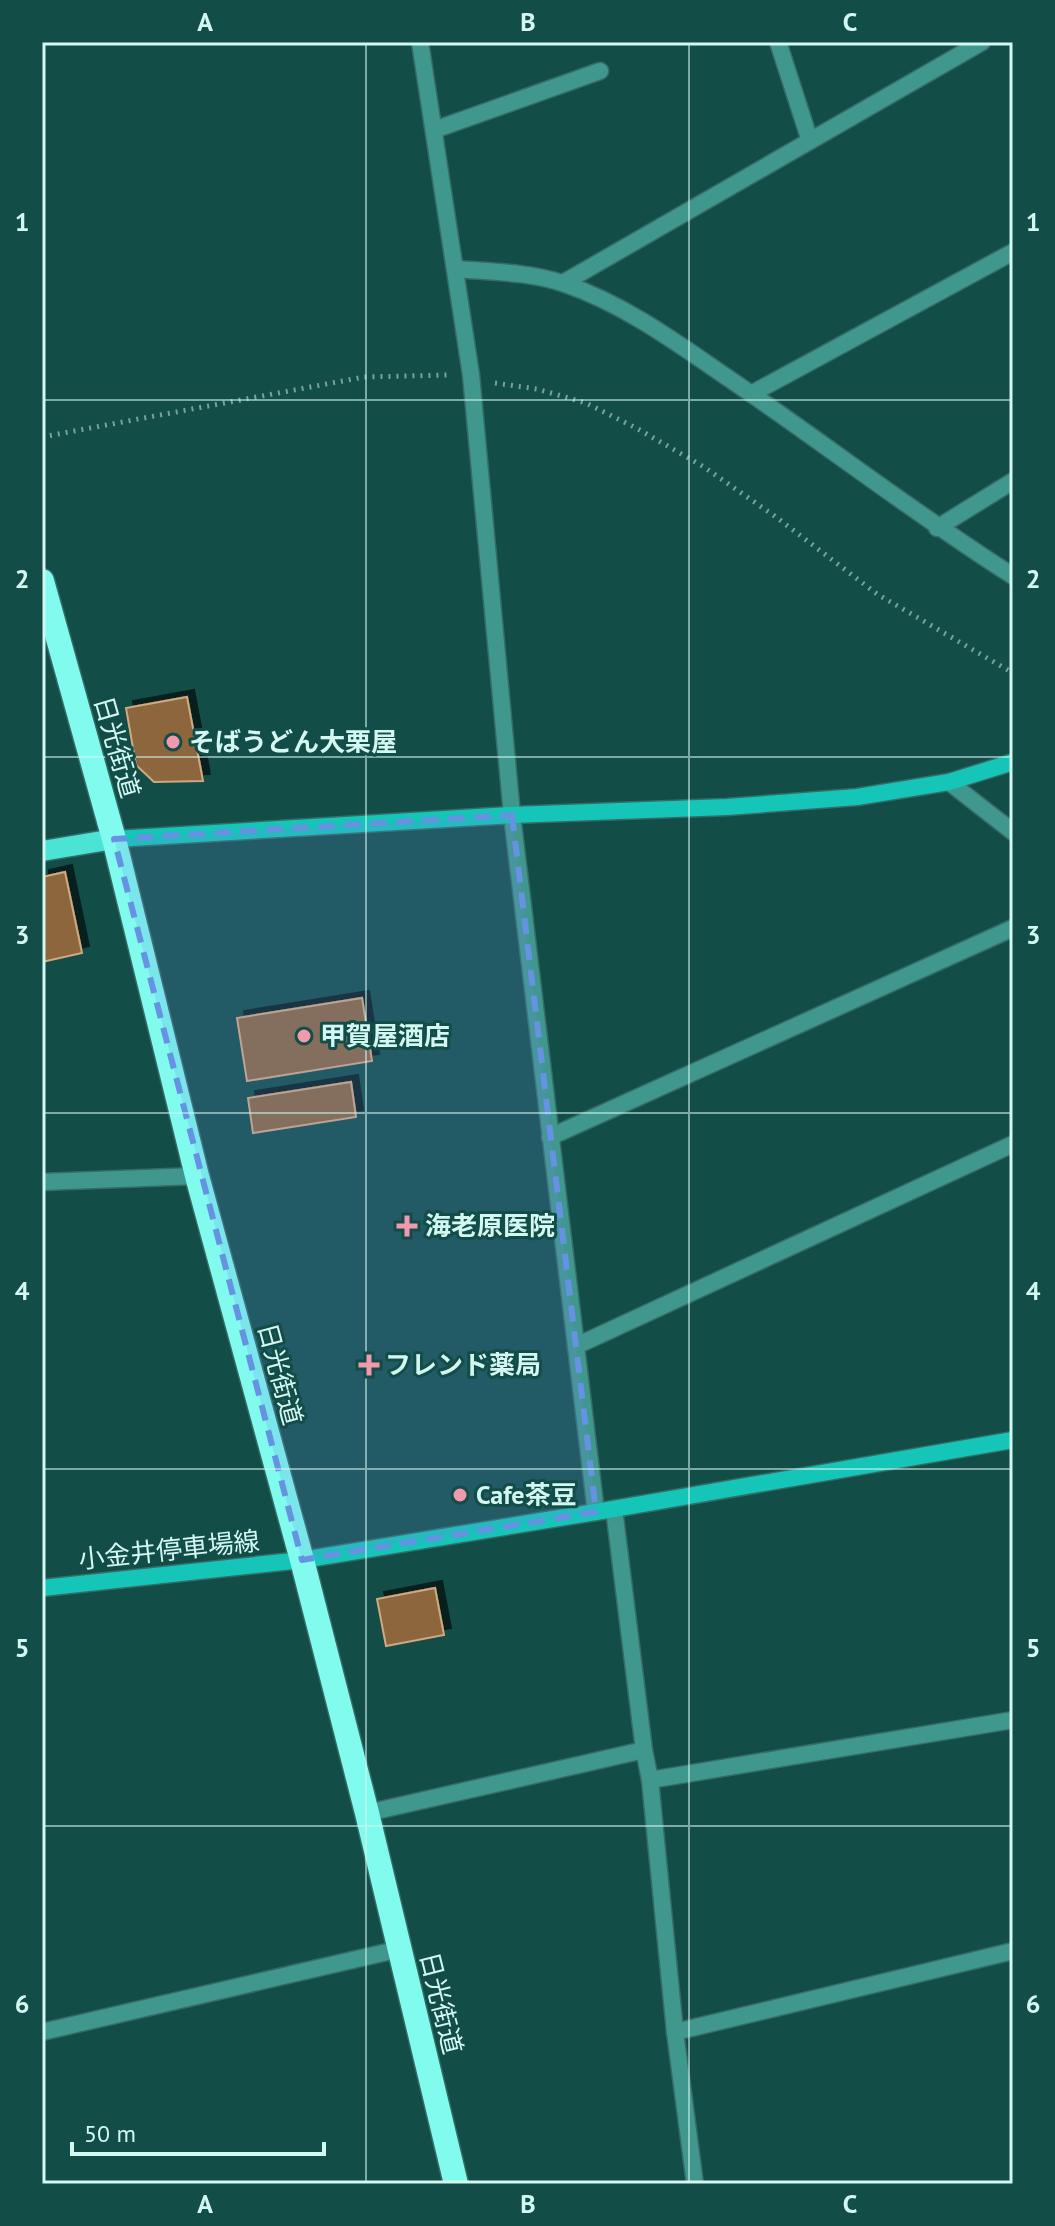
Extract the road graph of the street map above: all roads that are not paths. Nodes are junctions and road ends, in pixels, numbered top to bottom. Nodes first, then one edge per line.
1 (420, 42) edge
2 (778, 42) edge
3 (982, 42) edge
4 (600, 71) dead end
5 (434, 130) junction
6 (810, 141) junction
7 (1013, 252) edge
8 (456, 269) junction
9 (563, 283) junction
10 (751, 394) junction
11 (1013, 481) edge
12 (937, 528) junction
13 (1013, 576) edge
14 (42, 581) edge
15 (1013, 762) edge
16 (949, 782) junction
17 (512, 815) junction
18 (1013, 832) edge
19 (114, 839) junction
20 (42, 851) edge
21 (1013, 928) edge
22 (550, 1137) junction
23 (1013, 1144) edge
24 (197, 1176) junction
25 (42, 1182) edge
26 (576, 1346) junction
27 (1013, 1440) edge
28 (614, 1509) junction
29 (596, 1512) junction
30 (302, 1560) junction
31 (42, 1588) edge
32 (1013, 1720) edge
33 (644, 1750) junction
34 (650, 1780) junction
35 (367, 1813) junction
36 (400, 1949) junction
37 (1013, 1951) edge
38 (42, 2032) edge
39 (675, 2032) junction
40 (456, 2184) edge
41 (695, 2184) edge

1 - 5 street
2 - 6 street
3 - 6 street
4 - 5 street
5 - 8 street
6 - 9 street
7 - 10 street
8 - 9 street
8 - 17 street
9 - 10 street
10 - 12 street
11 - 12 street
12 - 13 street
14 - 19 highway, 日光街道
15 - 16 street
16 - 17 street
16 - 18 street
17 - 19 street
17 - 22 street
19 - 20 main road
19 - 24 highway, 日光街道
21 - 22 street
22 - 26 street
23 - 26 street
24 - 25 street
24 - 30 highway, 日光街道
26 - 29 street
27 - 28 street, 小金井停車場線
28 - 29 street, 小金井停車場線
28 - 33 street
29 - 30 street, 小金井停車場線
30 - 31 street, 小金井停車場線
30 - 35 highway, 日光街道
32 - 34 street
33 - 34 street
33 - 35 street
34 - 39 street
35 - 36 highway, 日光街道
36 - 38 street
36 - 40 highway, 日光街道
37 - 39 street
39 - 41 street

